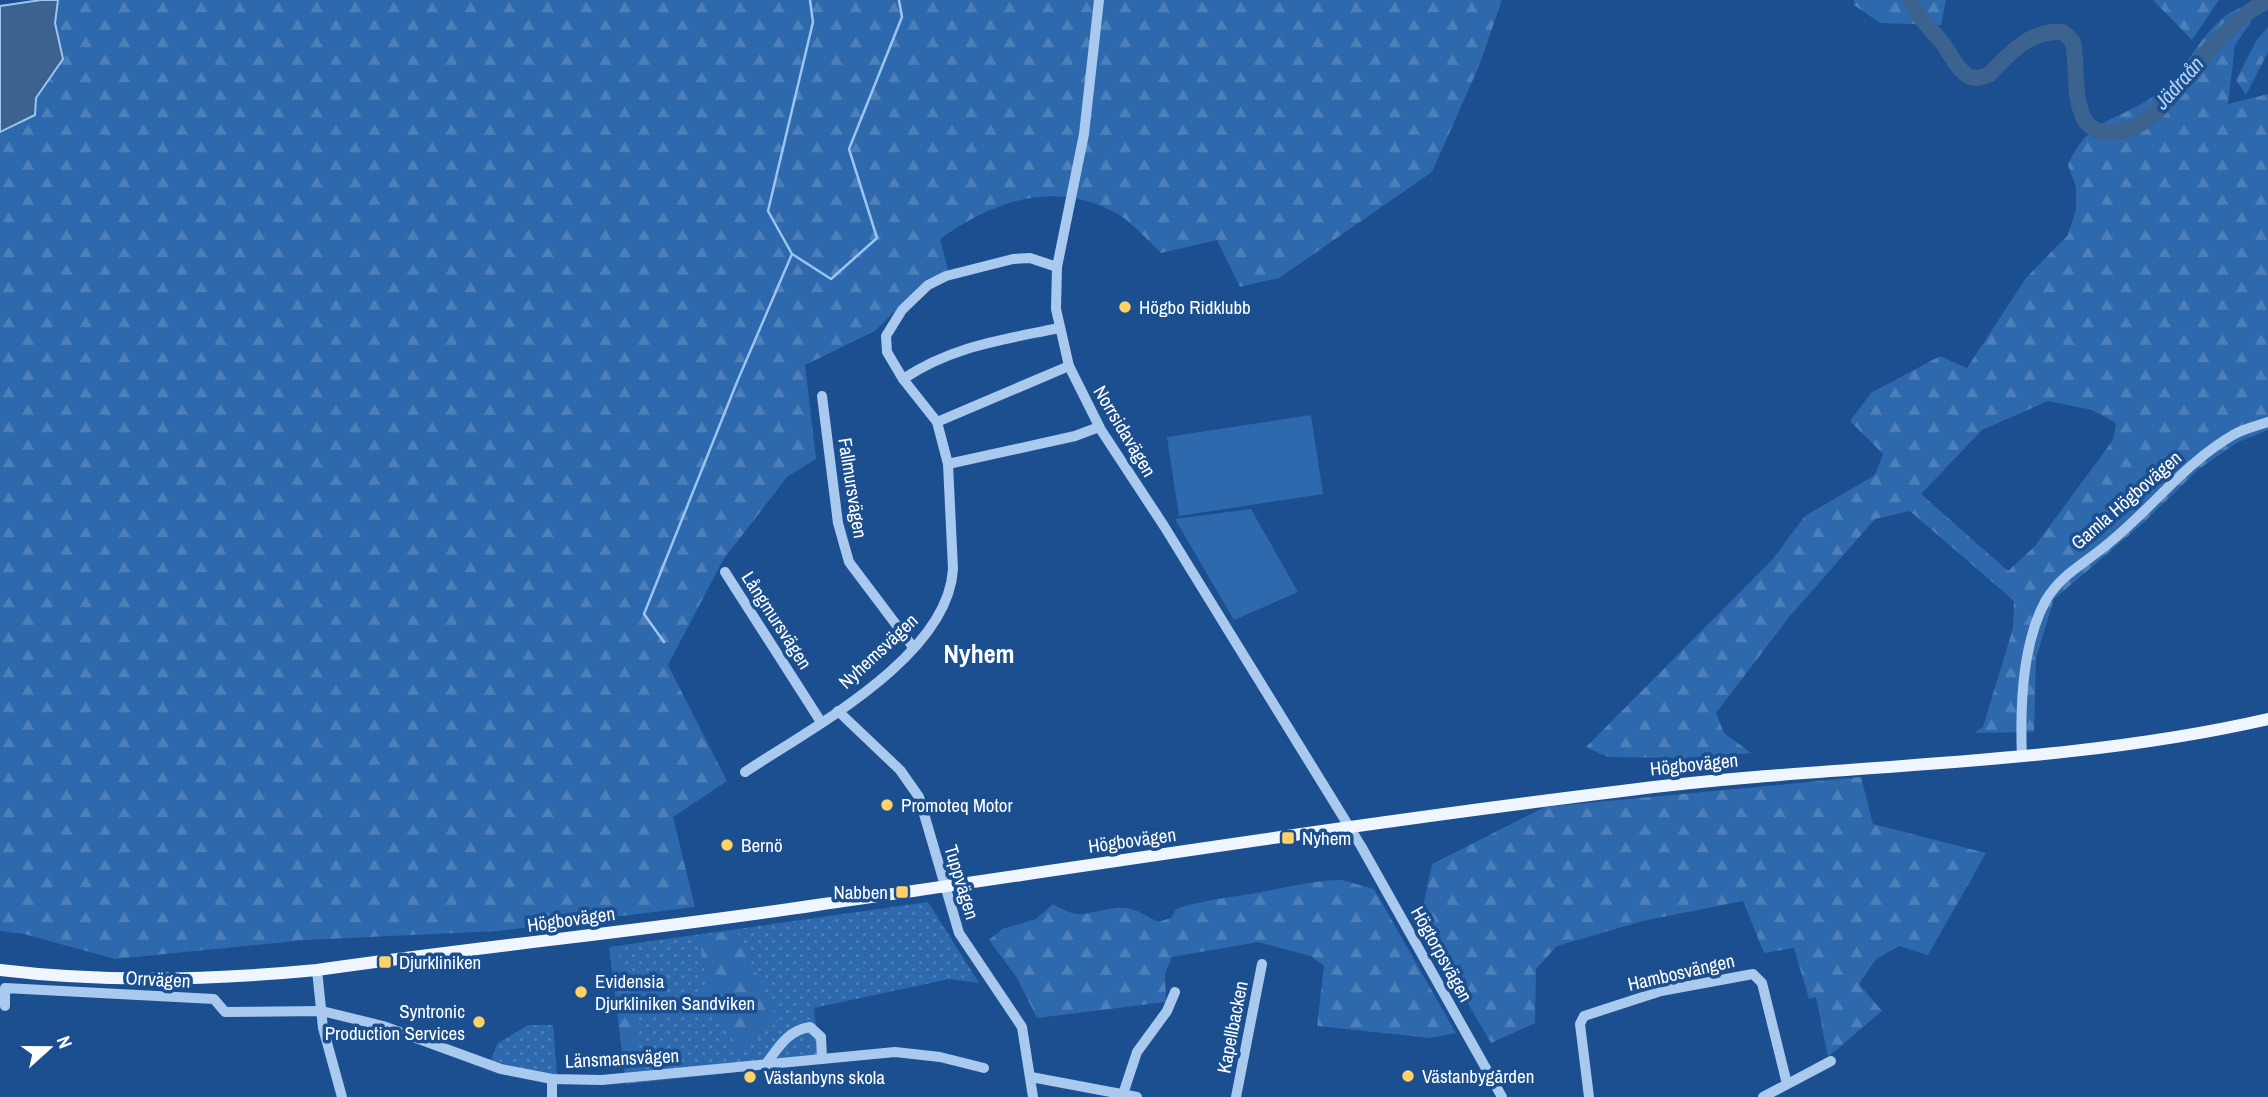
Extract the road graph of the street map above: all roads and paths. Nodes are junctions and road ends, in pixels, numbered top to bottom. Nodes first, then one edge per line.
1 (1099, 0) edge
2 (1057, 267) junction
3 (1059, 328) junction
4 (1069, 366) junction
5 (903, 379) junction
6 (822, 396) dead end
7 (937, 422) junction
8 (2268, 422) edge
9 (1099, 427) junction
10 (948, 464) junction
11 (725, 572) dead end
12 (913, 648) junction
13 (838, 711) junction
14 (2268, 719) edge
15 (821, 722) junction
16 (2022, 757) junction
17 (745, 772) dead end
18 (1350, 829) junction
19 (943, 886) junction
20 (1262, 964) dead end
21 (0, 970) edge
22 (317, 970) junction
23 (1175, 992) dead end
24 (5, 1006) dead end
25 (322, 1012) junction
26 (821, 1059) junction
27 (1831, 1061) dead end
28 (766, 1064) junction
29 (984, 1068) dead end
30 (1031, 1077) junction
31 (552, 1079) junction
32 (1787, 1084) junction
33 (1123, 1094) junction
34 (342, 1097) edge
35 (552, 1097) edge
36 (1033, 1097) edge
37 (1137, 1097) edge
38 (1236, 1097) edge
39 (1502, 1097) edge
40 (1589, 1097) edge
41 (1763, 1097) edge

1 - 2 street, Norrsidavägen
2 - 3 street, Norrsidavägen
2 - 5 street
3 - 4 street, Norrsidavägen
3 - 5 street
4 - 7 street
4 - 9 street, Norrsidavägen
5 - 7 street, Nyhemsvägen
6 - 12 street, Fallmursvägen
7 - 10 street, Nyhemsvägen
8 - 16 street, Gamla Högbovägen
9 - 10 street
9 - 18 street, Norrsidavägen
10 - 12 street, Nyhemsvägen
11 - 15 street, Långmursvägen
12 - 13 street, Nyhemsvägen
13 - 15 street, Nyhemsvägen
13 - 19 street, Tuppvägen
14 - 16 main road, Högbovägen
15 - 17 street, Nyhemsvägen
16 - 18 main road, Högbovägen
18 - 19 main road, Högbovägen
18 - 39 street, Högtorpsvägen
19 - 22 main road, Högbovägen
19 - 30 street, Tuppvägen
20 - 38 street, Kapellbacken
21 - 22 main road, Högbovägen
22 - 25 street
23 - 33 street
24 - 25 street, Orrvägen
25 - 31 street, Länsmansvägen
25 - 34 street
26 - 28 street, Länsmansvägen
26 - 28 street
26 - 29 street, Länsmansvägen
27 - 32 street
28 - 31 street, Länsmansvägen
30 - 33 street
30 - 36 street, Tuppvägen
31 - 35 street
32 - 40 street, Hambosvängen
32 - 41 street
33 - 37 street

